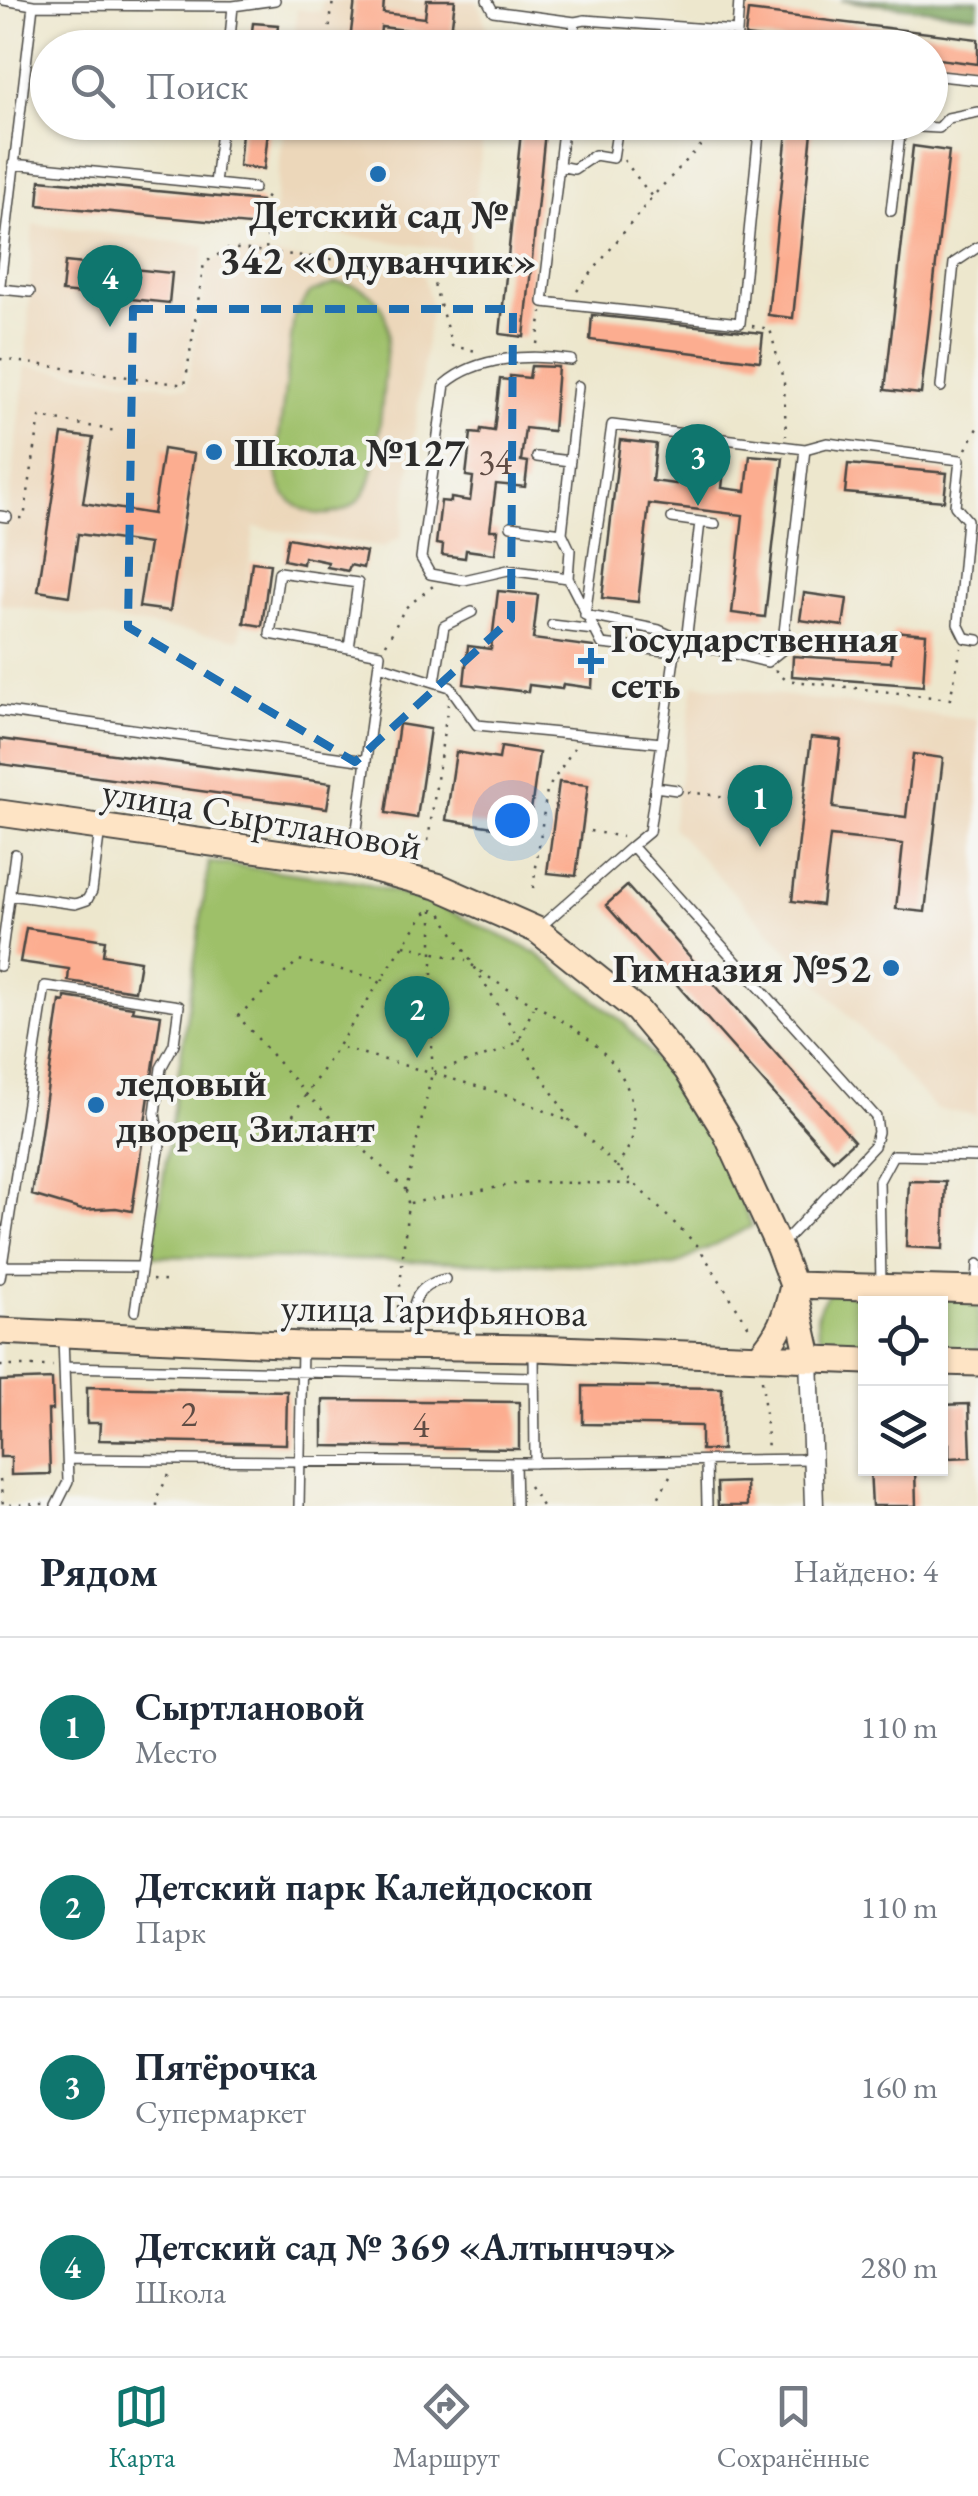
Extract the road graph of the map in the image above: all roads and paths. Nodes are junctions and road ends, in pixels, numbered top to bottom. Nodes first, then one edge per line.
1 (4, 0) edge
2 (275, 0) edge
3 (333, 0) edge
4 (455, 0) edge
5 (488, 0) edge
6 (738, 0) edge
7 (33, 5) junction
8 (234, 6) junction
9 (575, 22) junction
10 (231, 30) edge
11 (329, 30) edge
12 (453, 30) edge
13 (574, 30) edge
14 (722, 30) edge
15 (736, 30) edge
16 (948, 76) edge
17 (978, 80) edge
18 (978, 112) edge
19 (948, 118) edge
20 (220, 140) edge
21 (562, 140) edge
22 (616, 140) edge
23 (706, 140) edge
24 (758, 140) edge
25 (900, 140) edge
26 (612, 158) junction
27 (13, 164) junction
28 (559, 166) junction
29 (215, 184) junction
30 (254, 188) joint
31 (652, 197) junction
32 (892, 211) dead end
33 (978, 247) edge
34 (266, 252) junction
35 (0, 287) edge
36 (30, 292) dead end
37 (543, 302) junction
38 (566, 304) junction
39 (740, 323) junction
40 (535, 355) junction
41 (0, 359) edge
42 (571, 360) dead end
43 (492, 364) junction
44 (578, 386) dead end
45 (940, 387) dead end
46 (978, 428) edge
47 (116, 431) dead end
48 (787, 448) junction
49 (805, 450) junction
50 (537, 457) dead end
51 (960, 460) junction
52 (570, 461) junction
53 (4, 517) edge
54 (672, 518) dead end
55 (700, 522) junction
56 (715, 524) dead end
57 (511, 526) dead end
58 (562, 533) junction
59 (447, 576) junction
60 (568, 578) junction
61 (472, 612) dead end
62 (585, 615) junction
63 (552, 626) dead end
64 (594, 630) junction
65 (966, 638) junction
66 (978, 640) edge
67 (686, 642) junction
68 (349, 648) junction
69 (676, 652) junction
70 (380, 660) junction
71 (767, 662) junction
72 (436, 682) junction
73 (450, 687) junction
74 (0, 712) edge
75 (582, 735) junction
76 (662, 743) junction
77 (366, 762) junction
78 (655, 787) junction
79 (678, 790) joint
80 (780, 804) dead end
81 (0, 813) edge
82 (100, 827) junction
83 (590, 831) dead end
84 (428, 841) dead end
85 (632, 846) junction
86 (15, 854) dead end
87 (353, 862) junction
88 (534, 888) dead end
89 (10, 895) junction
90 (432, 898) dead end
91 (432, 910) junction
92 (537, 930) junction
93 (404, 945) junction
94 (433, 953) junction
95 (469, 962) junction
96 (0, 966) edge
97 (384, 980) junction
98 (534, 1006) junction
99 (519, 1041) junction
100 (340, 1047) junction
101 (432, 1072) junction
102 (307, 1095) junction
103 (570, 1121) junction
104 (288, 1124) dead end
105 (978, 1157) edge
106 (617, 1168) junction
107 (635, 1184) junction
108 (406, 1190) junction
109 (408, 1204) junction
110 (779, 1247) junction
111 (2, 1266) edge
112 (139, 1272) junction
113 (0, 1278) edge
114 (445, 1279) dead end
115 (978, 1281) edge
116 (171, 1282) dead end
117 (793, 1285) junction
118 (881, 1287) junction
119 (134, 1311) dead end
120 (397, 1318) dead end
121 (751, 1330) dead end
122 (0, 1331) edge
123 (63, 1335) junction
124 (302, 1345) junction
125 (412, 1346) junction
126 (534, 1348) junction
127 (809, 1356) junction
128 (858, 1360) edge
129 (948, 1362) edge
130 (978, 1363) edge
131 (0, 1366) edge
132 (64, 1366) junction
133 (761, 1368) junction
134 (302, 1373) junction
135 (534, 1377) junction
136 (68, 1459) junction
137 (812, 1459) junction
138 (178, 1460) junction
139 (770, 1460) junction
140 (301, 1461) junction
141 (678, 1462) junction
142 (706, 1462) junction
143 (535, 1463) junction
144 (515, 1464) junction
145 (0, 1480) edge
146 (57, 1504) edge
147 (157, 1506) edge
148 (299, 1506) edge
149 (516, 1506) edge
150 (654, 1506) edge
151 (707, 1506) edge
152 (814, 1506) edge

1 - 7 lane
2 - 8 lane
3 - 11 path
4 - 12 path
5 - 9 lane
6 - 15 lane
7 - 8 lane
7 - 27 lane
8 - 10 lane
9 - 13 lane
9 - 14 lane
16 - 17 lane
18 - 19 lane
20 - 29 lane
21 - 28 lane
22 - 26 lane
23 - 31 path
24 - 39 lane
25 - 32 lane
26 - 28 lane
26 - 31 path
27 - 29 lane
27 - 35 lane
28 - 37 lane
29 - 30 lane
30 - 34 path
31 - 38 path
33 - 45 lane
34 - 41 path
34 - 43 path
35 - 36 lane
37 - 38 lane
37 - 40 path
38 - 39 lane
39 - 48 path
40 - 42 lane
40 - 43 lane
43 - 59 lane
44 - 52 lane
46 - 51 path
47 - 53 path
48 - 49 lane
48 - 62 lane
49 - 51 lane
49 - 71 lane
50 - 52 lane
51 - 65 lane
52 - 58 lane
54 - 55 lane
55 - 56 lane
55 - 67 lane
57 - 58 lane
58 - 60 lane
59 - 60 lane
59 - 70 path
60 - 62 lane
61 - 72 lane
62 - 64 lane
62 - 67 lane
63 - 64 lane
64 - 69 lane
65 - 66 lane
65 - 71 path
67 - 69 lane
67 - 71 lane
68 - 68 lane
68 - 70 lane
69 - 76 lane
70 - 72 lane
70 - 77 lane
72 - 73 lane
73 - 75 lane
73 - 84 path
74 - 77 lane
75 - 76 lane
75 - 88 path
76 - 78 lane
77 - 87 lane
78 - 79 lane
78 - 85 lane
79 - 80 path
81 - 82 street, улица Сыртлановой
82 - 87 street, улица Сыртлановой
82 - 89 lane
83 - 85 path
85 - 92 lane
85 - 110 lane
86 - 89 lane
87 - 92 street, улица Сыртлановой
89 - 96 lane
90 - 91 path
91 - 93 path
91 - 94 path
91 - 95 path
92 - 110 street, улица Сыртлановой
93 - 94 path
93 - 97 path
94 - 95 path
94 - 101 path
95 - 98 path
95 - 99 path
97 - 100 path
97 - 102 path
98 - 99 path
98 - 106 path
99 - 101 path
99 - 103 path
100 - 101 path
100 - 102 path
101 - 103 path
101 - 108 path
102 - 104 path
102 - 108 path
103 - 106 path
105 - 118 lane
106 - 107 path
107 - 109 path
107 - 121 path
108 - 109 path
109 - 120 path
110 - 117 street, улица Сыртлановой
111 - 112 lane
111 - 112 lane
111 - 113 lane
112 - 116 path
112 - 119 lane
114 - 125 lane
115 - 118 street
117 - 118 street
117 - 127 street, улица Сыртлановой
117 - 133 street
122 - 123 street, улица Гарифьянова
123 - 124 street, улица Гарифьянова
123 - 132 lane
124 - 125 street, улица Гарифьянова
124 - 134 lane
125 - 126 street, улица Гарифьянова
126 - 133 street, улица Гарифьянова
126 - 135 lane
127 - 128 street, улица Гарифьянова
127 - 133 street, улица Гарифьянова
127 - 137 street, улица Сыртлановой
129 - 130 street
131 - 132 path
132 - 134 lane
132 - 136 lane
133 - 139 path
134 - 135 lane
134 - 140 lane
135 - 143 lane
136 - 138 lane
136 - 146 lane
137 - 139 lane
137 - 152 street, улица Сыртлановой
138 - 140 lane
138 - 147 path
139 - 142 lane
140 - 144 lane
140 - 148 lane
141 - 142 lane
141 - 143 lane
141 - 150 path
142 - 151 lane
143 - 144 lane
144 - 149 lane
145 - 146 path

